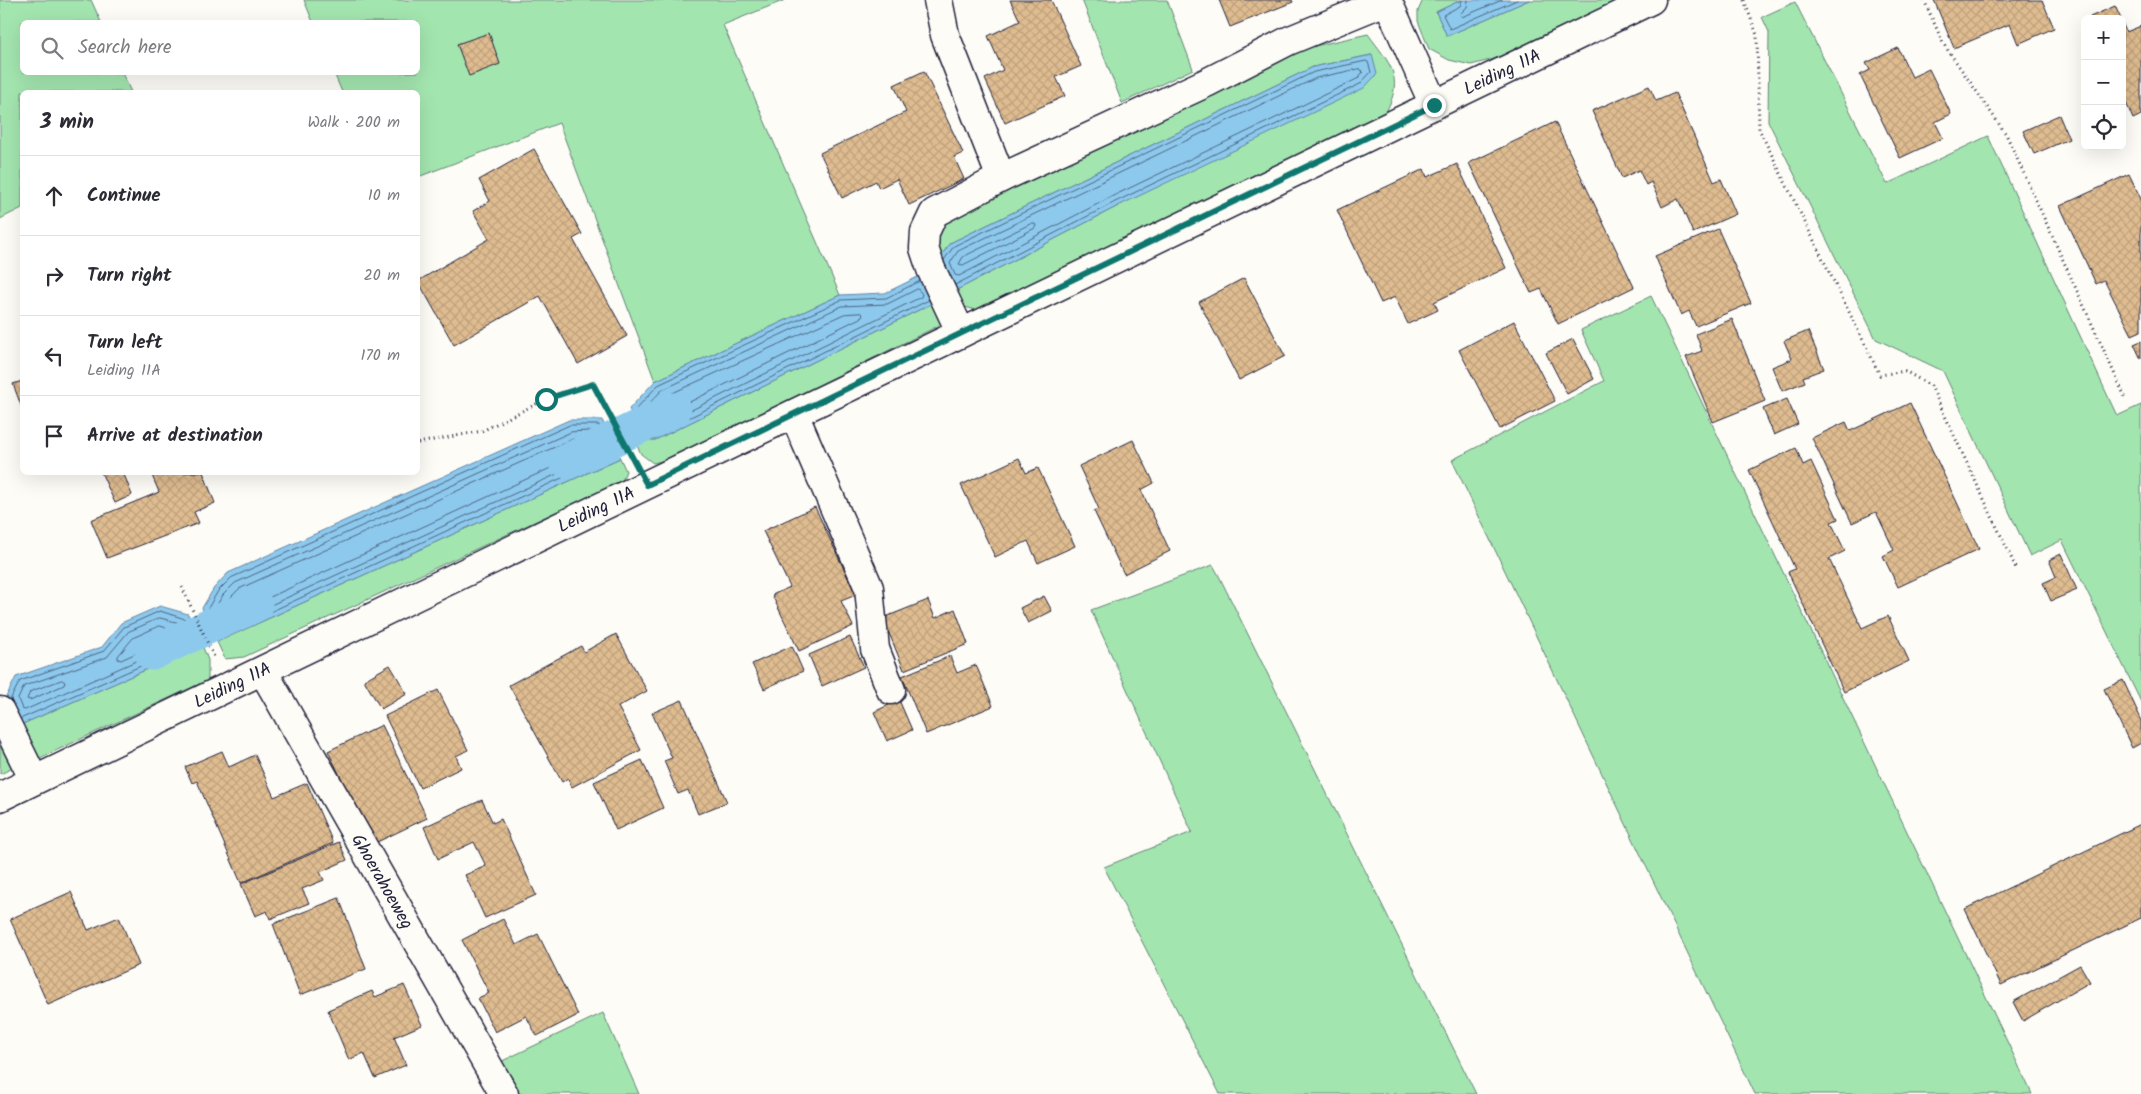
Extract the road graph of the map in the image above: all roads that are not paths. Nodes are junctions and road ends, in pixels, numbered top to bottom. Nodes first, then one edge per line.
1 (938, 0) edge
2 (1388, 0) edge
3 (1652, 0) edge
4 (1434, 105) junction
5 (1001, 178) junction
6 (957, 325) junction
7 (794, 414) junction
8 (263, 671) junction
9 (891, 690) dead end
10 (0, 711) edge
11 (34, 780) junction
12 (0, 797) edge
13 (504, 1094) edge

1 - 5 street
2 - 4 street
2 - 5 street
3 - 4 street, Leiding 11A
4 - 6 street, Leiding 11A
5 - 6 street
6 - 7 street, Leiding 11A
7 - 8 street, Leiding 11A
7 - 9 street
8 - 11 street, Leiding 11A
8 - 13 street, Ghoerahoeweg
10 - 11 street
11 - 12 street, Leiding 11A

